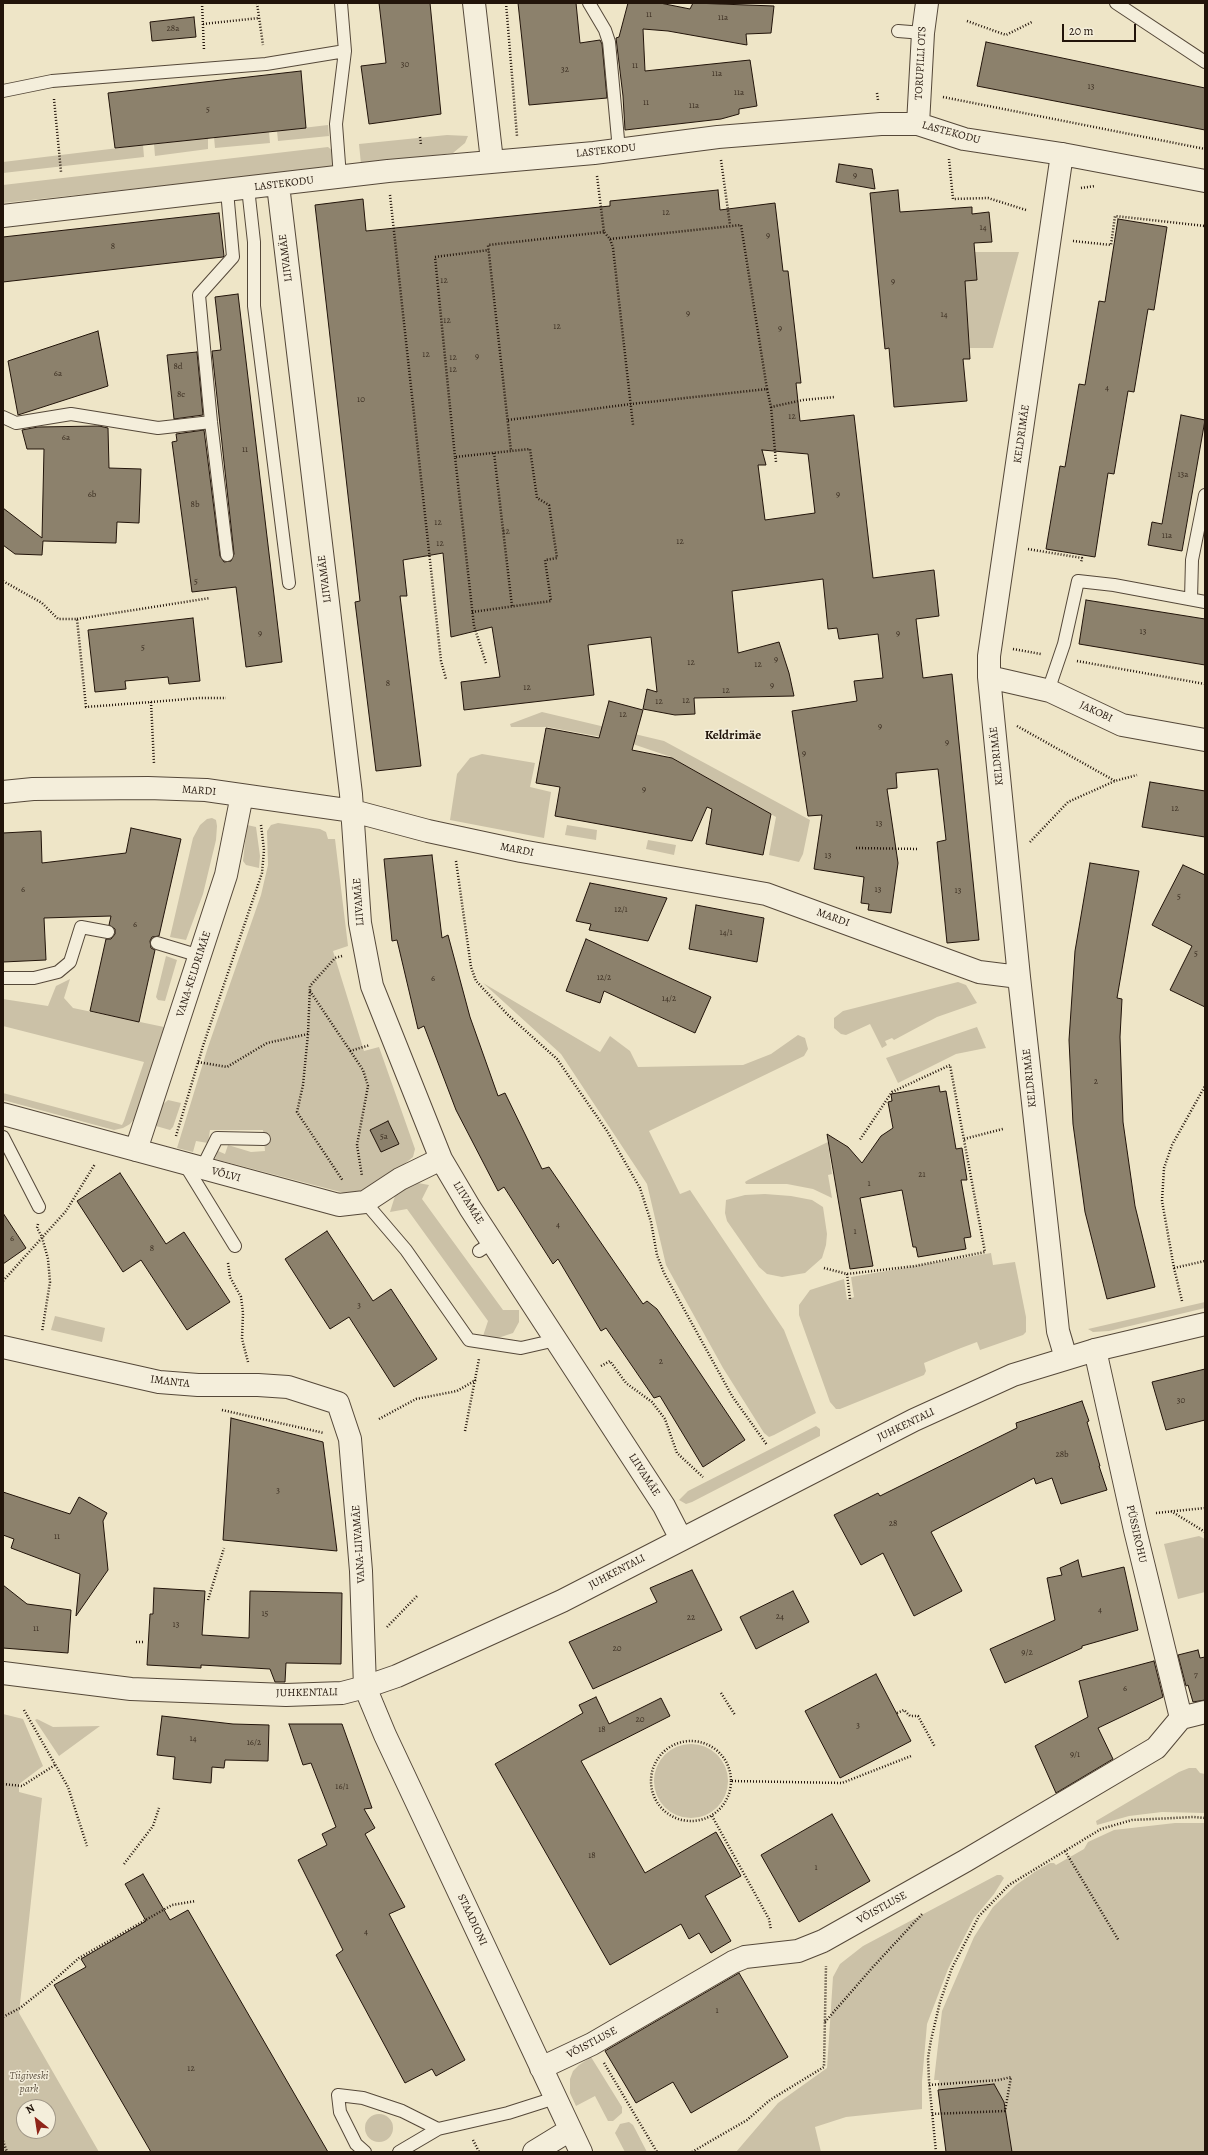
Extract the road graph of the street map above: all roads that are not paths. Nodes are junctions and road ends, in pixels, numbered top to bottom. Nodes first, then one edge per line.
1 (341, 3) edge
2 (474, 3) edge
3 (589, 3) edge
4 (927, 3) edge
5 (1116, 3) edge
6 (898, 31) dead end
7 (922, 33) junction
8 (345, 51) junction
9 (1205, 62) edge
10 (3, 91) edge
11 (918, 124) junction
12 (619, 150) junction
13 (1062, 154) junction
14 (492, 161) junction
15 (340, 177) junction
16 (1205, 181) edge
17 (278, 185) junction
18 (248, 188) junction
19 (227, 191) junction
20 (3, 216) edge
21 (3, 417) edge
22 (211, 422) junction
23 (1205, 495) edge
24 (227, 555) dead end
25 (289, 583) dead end
26 (1190, 599) junction
27 (1205, 602) edge
28 (989, 677) junction
29 (1048, 691) junction
30 (1205, 740) edge
31 (3, 792) edge
32 (242, 795) junction
33 (353, 811) junction
34 (108, 932) dead end
35 (157, 943) dead end
36 (200, 956) junction
37 (1019, 977) junction
38 (3, 978) edge
39 (3, 1114) edge
40 (3, 1137) edge
41 (264, 1139) dead end
42 (136, 1150) junction
43 (440, 1159) junction
44 (185, 1164) junction
45 (366, 1202) junction
46 (39, 1207) road end
47 (235, 1246) road end
48 (1205, 1324) edge
49 (556, 1340) junction
50 (3, 1347) edge
51 (1095, 1350) junction
52 (1066, 1358) junction
53 (338, 1403) joint
54 (681, 1539) junction
55 (3, 1673) edge
56 (365, 1687) junction
57 (1205, 1712) edge
58 (1181, 1718) junction
59 (541, 2068) junction
60 (555, 2098) junction
61 (438, 2129) junction
62 (570, 2130) junction
63 (365, 2152) edge
64 (399, 2152) edge
65 (534, 2152) edge
66 (581, 2152) edge

1 - 8 lane
2 - 14 street
3 - 12 lane
4 - 7 street, TORUPILLI OTS
5 - 9 lane
6 - 7 lane
7 - 11 street, TORUPILLI OTS
8 - 10 lane
8 - 15 lane
11 - 12 street, LASTEKODU
11 - 13 street, LASTEKODU
12 - 14 street, LASTEKODU
13 - 16 street, LASTEKODU
13 - 28 street, KELDRIMÄE
14 - 15 street, LASTEKODU
15 - 17 street, LASTEKODU
17 - 18 street, LASTEKODU
17 - 33 street, LIIVAMÄE
18 - 19 street, LASTEKODU
18 - 25 lane
19 - 20 street, LASTEKODU
19 - 22 lane
21 - 22 lane
22 - 24 lane
23 - 26 lane
26 - 27 lane
26 - 29 lane
28 - 29 street, JAKOBI
28 - 37 street, KELDRIMÄE
29 - 30 street, JAKOBI
31 - 32 street, MARDI
32 - 33 street, MARDI
32 - 36 street, VANA-KELDRIMÄE
33 - 37 street, MARDI
33 - 43 street, LIIVAMÄE
34 - 38 lane
35 - 36 lane
36 - 42 street, VANA-KELDRIMÄE
37 - 52 street, KELDRIMÄE
39 - 42 street, VÕLVI
40 - 46 lane
41 - 44 lane
42 - 44 street, VÕLVI
43 - 45 street, VÕLVI
43 - 49 street, LIIVAMÄE
44 - 45 street, VÕLVI
44 - 47 lane
45 - 49 lane
48 - 51 street, JUHKENTALI
49 - 54 street, LIIVAMÄE
50 - 53 street, IMANTA
51 - 52 street, JUHKENTALI
51 - 58 street, PÜSSIROHU
52 - 54 street, JUHKENTALI
53 - 56 street, VANA-LIIVAMÄE
54 - 56 street, JUHKENTALI
55 - 56 street, JUHKENTALI
56 - 59 street, STAADIONI
57 - 58 street
58 - 59 street, VÕISTLUSE
59 - 60 street, STAADIONI
60 - 61 lane
60 - 62 street, STAADIONI
61 - 63 lane
61 - 64 lane
62 - 65 street
62 - 66 street, STAADIONI

